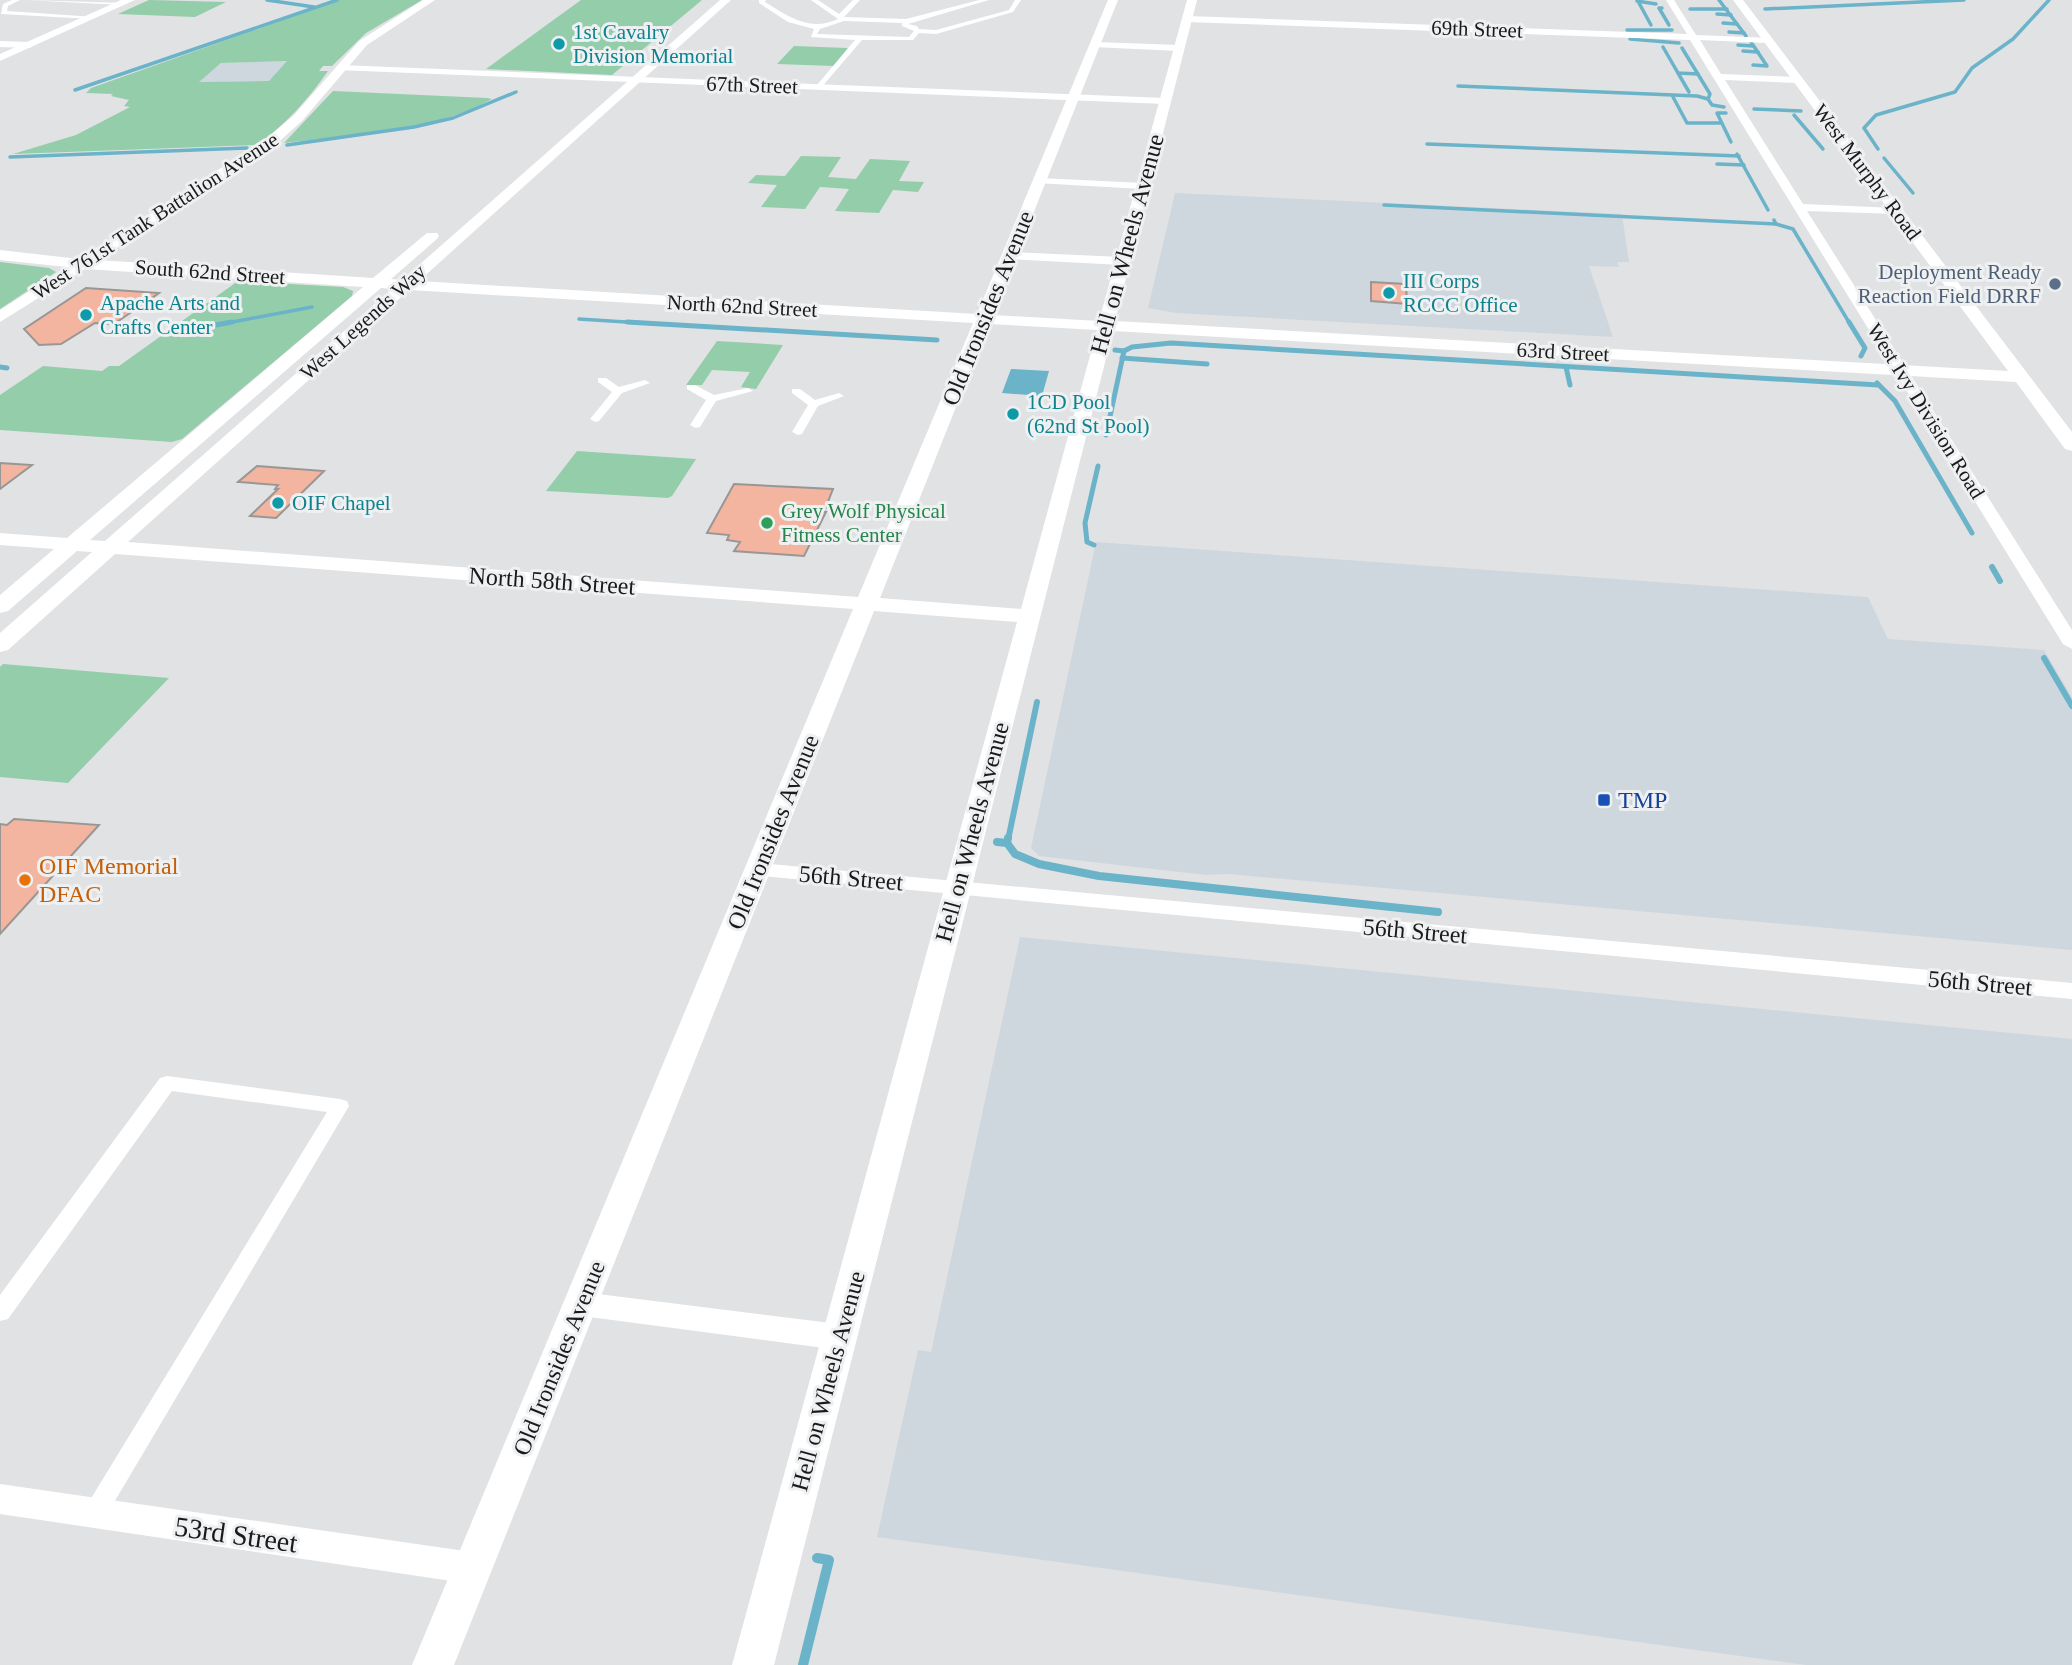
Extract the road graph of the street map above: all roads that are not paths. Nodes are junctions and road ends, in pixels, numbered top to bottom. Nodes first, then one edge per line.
1 (17, 0) edge
2 (27, 0) edge
3 (42, 0) edge
4 (430, 0) edge
5 (707, 0) edge
6 (726, 0) edge
7 (763, 0) edge
8 (814, 0) edge
9 (857, 0) edge
10 (986, 0) edge
11 (992, 0) edge
12 (1018, 0) edge
13 (1113, 0) edge
14 (1670, 0) edge
15 (1738, 0) edge
16 (126, 2) edge
17 (920, 8) dead end
18 (1189, 9) edge
19 (11, 13) junction
20 (92, 17) junction
21 (842, 17) junction
22 (0, 18) edge
23 (915, 18) junction
24 (906, 21) junction
25 (818, 27) junction
26 (917, 31) junction
27 (1694, 37) junction
28 (860, 38) junction
29 (1767, 40) junction
30 (0, 44) edge
31 (30, 45) junction
32 (1096, 45) junction
33 (1179, 48) junction
34 (0, 58) edge
35 (340, 68) junction
36 (1718, 77) junction
37 (616, 79) junction
38 (636, 80) junction
39 (1798, 80) junction
40 (820, 87) junction
41 (596, 96) dead end
42 (1074, 97) junction
43 (1165, 101) junction
44 (1040, 181) junction
45 (1143, 186) junction
46 (1800, 207) junction
47 (1896, 211) junction
48 (446, 225) dead end
49 (0, 255) edge
50 (1010, 257) junction
51 (1122, 261) junction
52 (82, 264) junction
53 (379, 282) junction
54 (406, 284) junction
55 (0, 317) edge
56 (983, 319) junction
57 (1105, 326) junction
58 (1900, 371) junction
59 (2021, 377) junction
60 (602, 380) dead end
61 (645, 383) dead end
62 (691, 387) dead end
63 (618, 391) junction
64 (748, 391) dead end
65 (796, 391) dead end
66 (839, 396) dead end
67 (712, 399) junction
68 (814, 404) junction
69 (595, 419) dead end
70 (695, 425) dead end
71 (797, 432) dead end
72 (2072, 444) edge
73 (0, 539) edge
74 (74, 544) junction
75 (111, 547) junction
76 (866, 604) junction
77 (0, 607) edge
78 (1030, 615) junction
79 (2072, 643) edge
80 (0, 645) edge
81 (759, 870) junction
82 (957, 887) junction
83 (2072, 992) edge
84 (582, 1304) junction
85 (0, 1312) edge
86 (839, 1337) junction
87 (0, 1499) edge
88 (95, 1513) junction
89 (472, 1568) junction
90 (433, 1665) edge
91 (753, 1665) edge

1 - 19 street
2 - 3 street
3 - 16 street
3 - 19 street
4 - 35 street, West 761st Tank Battalion Avenue
5 - 37 street
6 - 38 street, West Legends Way
7 - 25 street
8 - 21 street
9 - 21 street
10 - 11 street
10 - 23 street
12 - 26 street
13 - 32 street, Old Ironsides Avenue
14 - 27 street, West Ivy Division Road
15 - 29 street, West Murphy Road
16 - 20 street
17 - 23 street
18 - 27 street, 69th Street
18 - 33 street, Hell on Wheels Avenue
19 - 20 street
19 - 22 street
20 - 31 street
21 - 24 street
21 - 25 street
23 - 24 street
24 - 26 street
25 - 28 street
26 - 28 street
27 - 29 street, 69th Street
27 - 36 street, West Ivy Division Road
28 - 40 street
29 - 39 street, West Murphy Road
30 - 31 street
31 - 34 street
32 - 33 street
32 - 42 street, Old Ironsides Avenue
33 - 43 street, Hell on Wheels Avenue
35 - 37 street, 67th Street
35 - 52 street, West 761st Tank Battalion Avenue
36 - 39 street
36 - 46 street, West Ivy Division Road
37 - 38 street, 67th Street
37 - 41 street
38 - 40 street, 67th Street
38 - 54 street, West Legends Way
39 - 47 street, West Murphy Road
40 - 42 street, 67th Street
42 - 43 street, 67th Street
42 - 44 street, Old Ironsides Avenue
43 - 45 street, Hell on Wheels Avenue
44 - 45 street
44 - 50 street, Old Ironsides Avenue
45 - 51 street, Hell on Wheels Avenue
46 - 47 street
46 - 58 street, West Ivy Division Road
47 - 59 street, West Murphy Road
48 - 53 street, West Legends Way
49 - 52 street, South 62nd Street
50 - 51 street
50 - 56 street, Old Ironsides Avenue
51 - 57 street, Hell on Wheels Avenue
52 - 53 street, South 62nd Street
52 - 55 street, West 761st Tank Battalion Avenue
53 - 54 street, North 62nd Street
53 - 74 street, West Legends Way
54 - 56 street, North 62nd Street
54 - 75 street, West Legends Way
56 - 57 street, North 62nd Street
56 - 76 street, Old Ironsides Avenue
57 - 58 street, 63rd Street
57 - 78 street, Hell on Wheels Avenue
58 - 59 street, 63rd Street
58 - 79 street, West Ivy Division Road
59 - 72 street, West Murphy Road
60 - 63 street
61 - 63 street
62 - 67 street
63 - 69 street
64 - 67 street
65 - 68 street
66 - 68 street
67 - 70 street
68 - 71 street
73 - 74 street, North 58th Street
74 - 75 street, North 58th Street
74 - 77 street, West Legends Way
75 - 76 street, North 58th Street
75 - 80 street, West Legends Way
76 - 78 street, North 58th Street
76 - 81 street, Old Ironsides Avenue
78 - 82 street, Hell on Wheels Avenue
81 - 82 street, 56th Street
81 - 84 street, Old Ironsides Avenue
82 - 83 street, 56th Street
82 - 86 street, Hell on Wheels Avenue
84 - 86 street
84 - 89 street, Old Ironsides Avenue
85 - 88 street
86 - 91 street, Hell on Wheels Avenue
87 - 88 street, 53rd Street
88 - 89 street, 53rd Street
89 - 90 street, Old Ironsides Avenue

